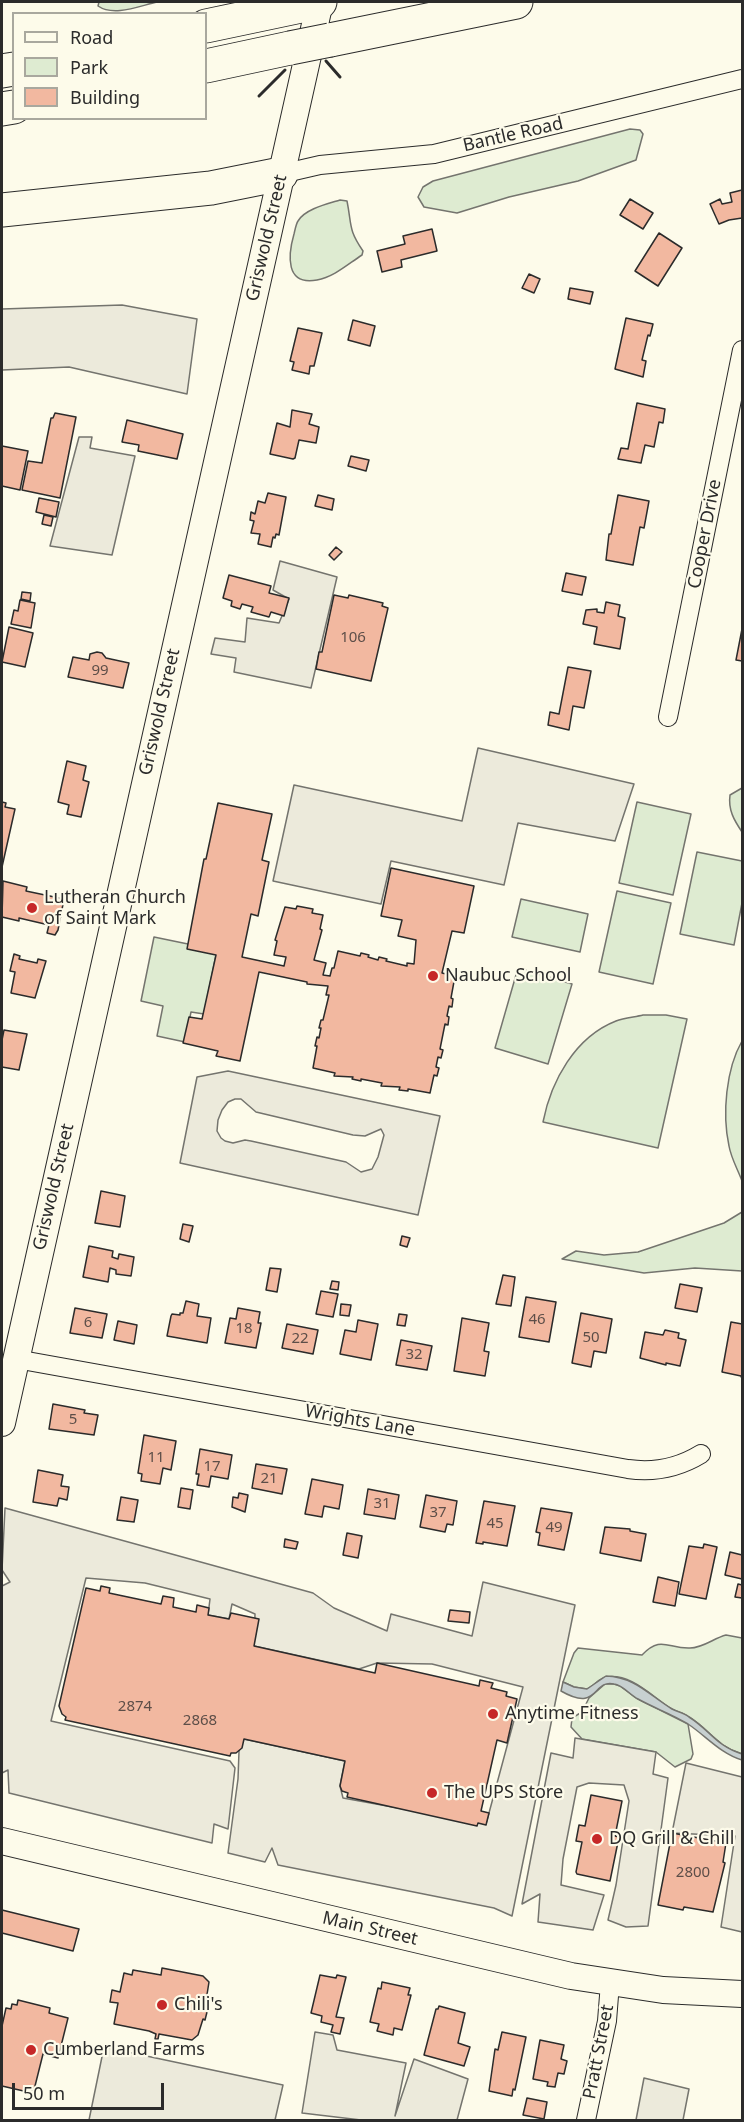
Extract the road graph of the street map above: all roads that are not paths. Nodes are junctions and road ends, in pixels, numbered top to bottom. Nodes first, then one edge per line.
1 (516, 2) edge
2 (313, 3) edge
3 (207, 26) edge
4 (207, 66) edge
5 (742, 80) edge
6 (281, 174) junction
7 (2, 210) edge
8 (742, 350) edge
9 (668, 717) dead end
10 (16, 1359) junction
11 (2, 1423) edge
12 (701, 1454) dead end
13 (2, 1841) edge
14 (610, 1983) junction
15 (742, 1994) edge
16 (586, 2121) edge

1 - 4 highway, bridge
2 - 3 highway
2 - 6 main road, Griswold Street
5 - 6 street, Bantle Road
6 - 7 highway
6 - 10 main road, Griswold Street
8 - 9 street, Cooper Drive
10 - 11 main road, Griswold Street
10 - 12 street, Wrights Lane
13 - 14 main road, Main Street
14 - 15 main road, Main Street
14 - 16 street, Pratt Street

